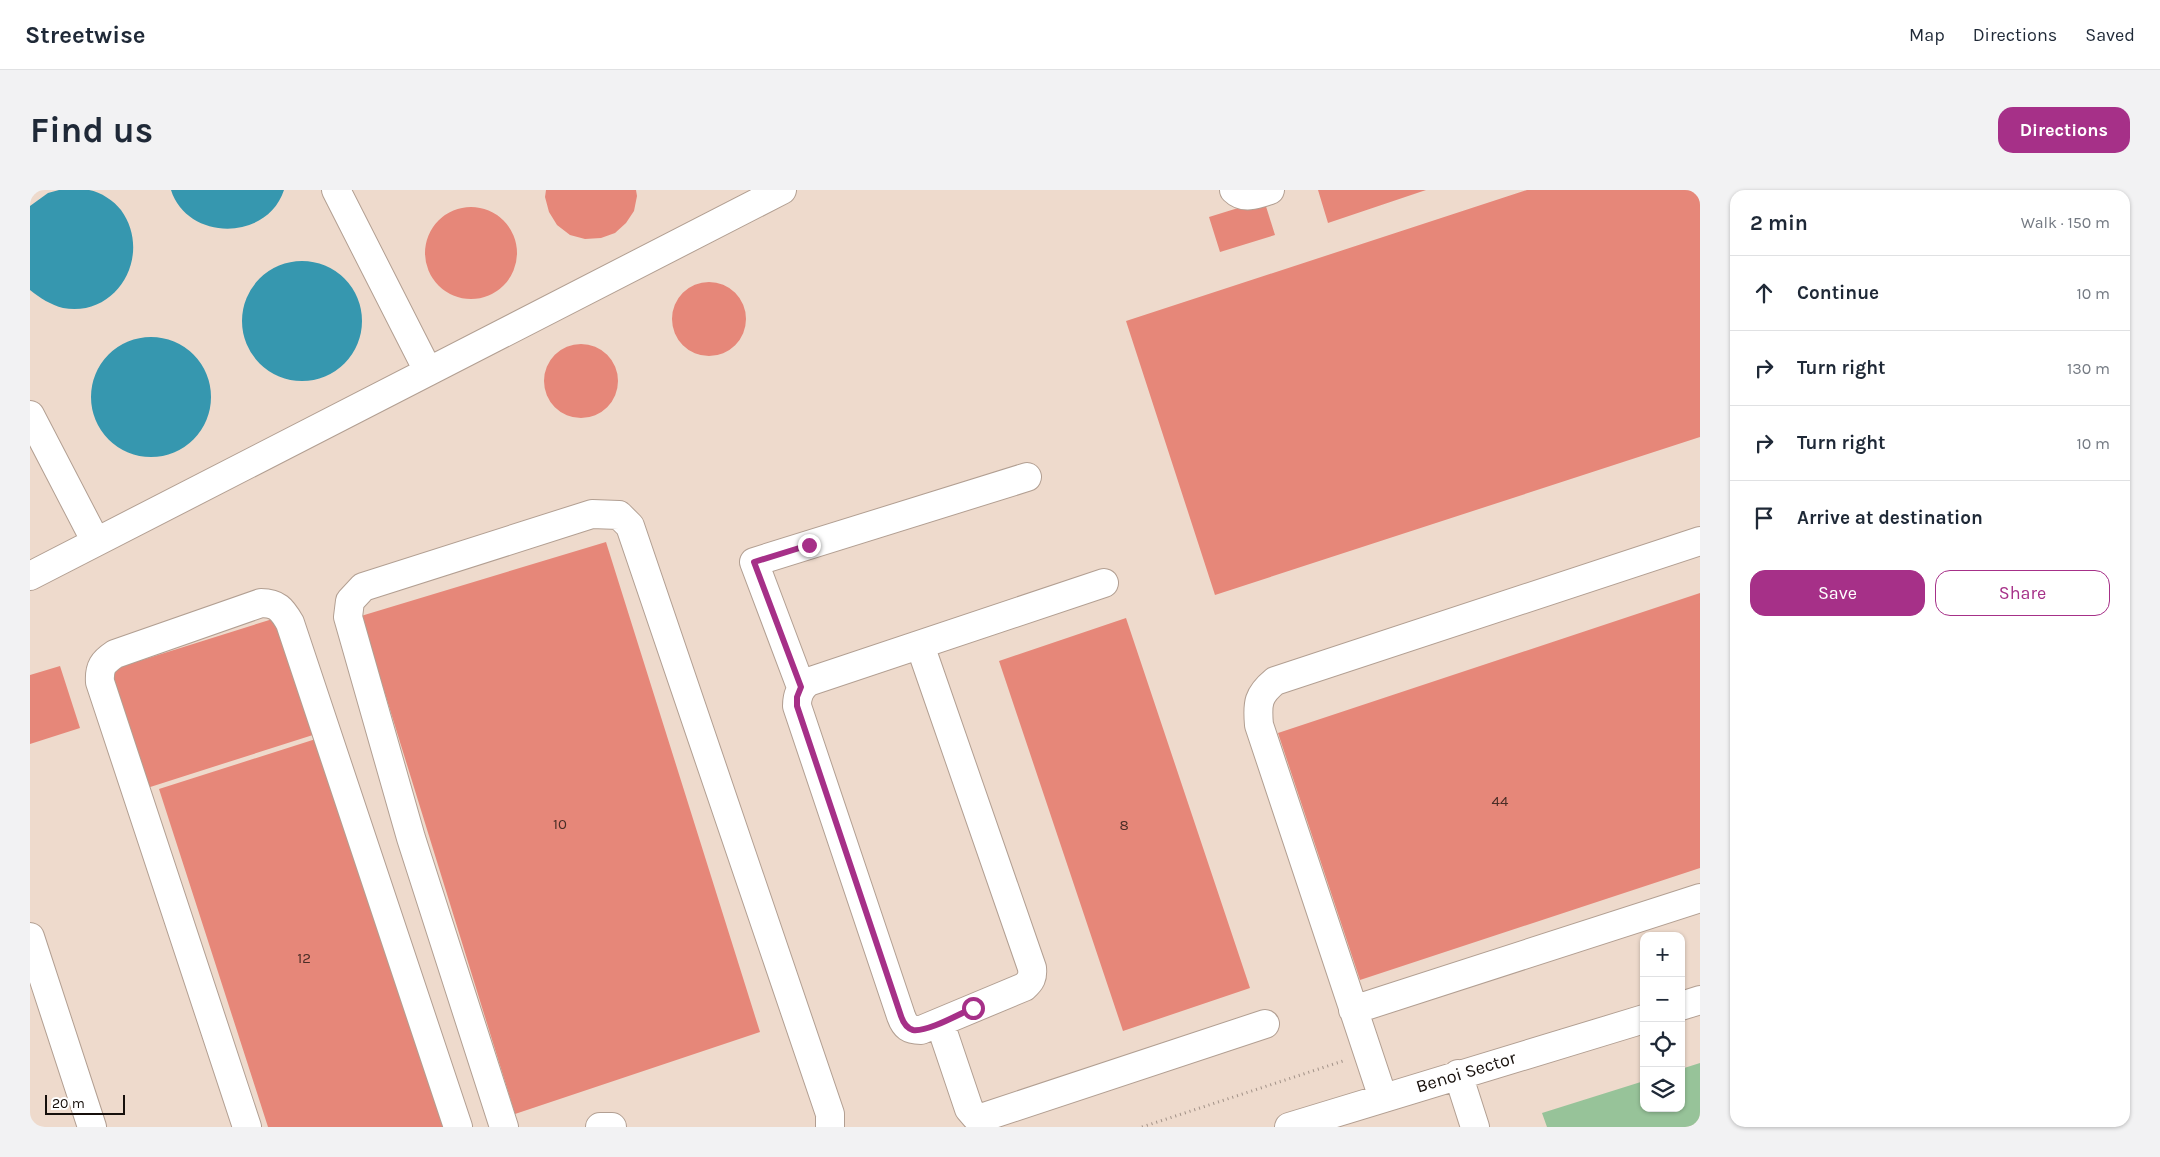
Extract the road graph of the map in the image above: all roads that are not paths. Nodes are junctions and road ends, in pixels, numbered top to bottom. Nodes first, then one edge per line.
1 (336, 190) edge
2 (782, 190) edge
3 (1234, 190) edge
4 (1270, 190) edge
5 (428, 372) junction
6 (30, 415) edge
7 (1028, 477) dead end
8 (1700, 541) edge
9 (96, 542) junction
10 (30, 576) edge
11 (1104, 582) dead end
12 (920, 644) junction
13 (801, 687) junction
14 (1700, 898) edge
15 (30, 937) edge
16 (1700, 1000) edge
17 (1685, 1005) edge
18 (1354, 1010) junction
19 (1640, 1020) edge
20 (940, 1023) junction
21 (1265, 1024) dead end
22 (1458, 1074) junction
23 (1383, 1098) junction
24 (1019, 1117) edge
25 (92, 1127) edge
26 (247, 1127) edge
27 (458, 1127) edge
28 (504, 1127) edge
29 (600, 1127) edge
30 (612, 1127) edge
31 (830, 1127) edge
32 (1289, 1127) edge
33 (1475, 1127) edge

1 - 5 street
2 - 5 street
3 - 4 street
5 - 9 street
6 - 9 street
7 - 13 street
8 - 18 street
9 - 10 street
11 - 12 street
12 - 13 street
12 - 20 street
13 - 20 street
14 - 18 street
15 - 25 street
16 - 17 street
18 - 23 street
19 - 22 street, Benoi Sector
20 - 24 street
21 - 24 street
22 - 23 street, Benoi Sector
22 - 33 street
23 - 32 street, Benoi Sector
26 - 27 street
28 - 31 street
29 - 30 street

